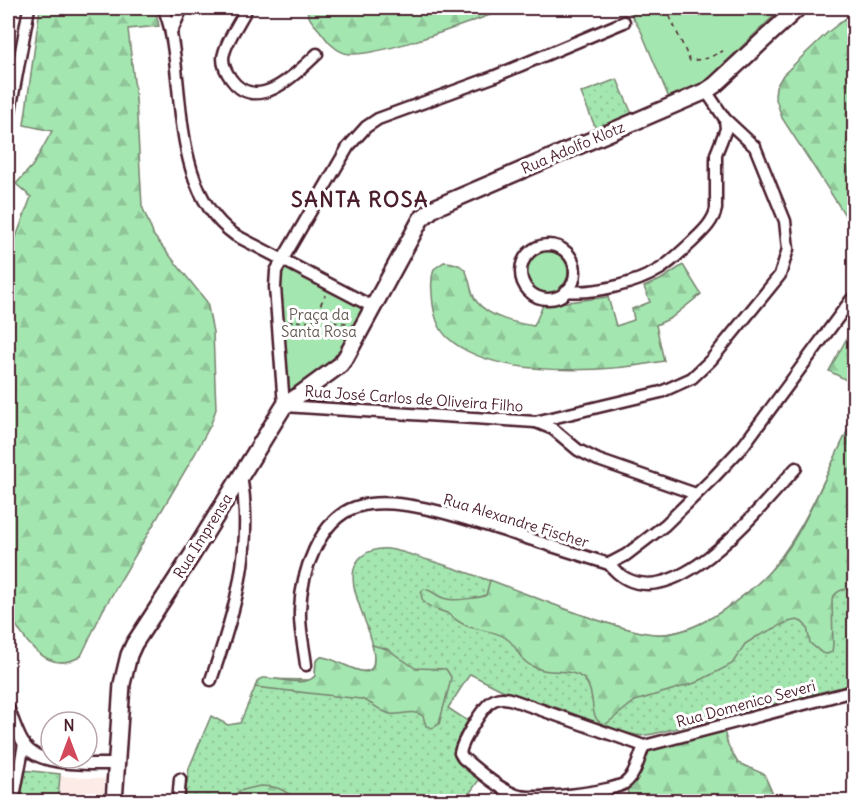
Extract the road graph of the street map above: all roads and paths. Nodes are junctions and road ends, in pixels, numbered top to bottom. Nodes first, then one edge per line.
1 (29, 8) edge
2 (164, 8) edge
3 (182, 8) edge
4 (247, 8) edge
5 (666, 8) edge
6 (798, 8) edge
7 (624, 22) dead end
8 (171, 33) junction
9 (723, 51) dead end
10 (317, 54) dead end
11 (706, 91) junction
12 (725, 119) junction
13 (8, 122) edge
14 (742, 134) junction
15 (721, 138) junction
16 (282, 260) junction
17 (327, 291) dead end
18 (566, 291) junction
19 (851, 300) dead end
20 (373, 307) junction
21 (284, 321) dead end
22 (313, 321) junction
23 (355, 323) dead end
24 (284, 406) junction
25 (536, 422) junction
26 (796, 468) dead end
27 (241, 474) junction
28 (696, 494) junction
29 (609, 564) junction
30 (306, 665) dead end
31 (211, 680) dead end
32 (855, 691) edge
33 (8, 708) edge
34 (24, 744) junction
35 (644, 746) junction
36 (117, 764) junction
37 (180, 779) dead end
38 (13, 801) edge
39 (114, 801) edge
40 (178, 801) edge

1 - 13 street
2 - 8 street
3 - 8 street
4 - 10 street
5 - 9 path
6 - 11 street, Rua Adolfo Klotz
7 - 16 street
8 - 16 street
11 - 12 street, Rua José Carlos de Oliveira Filho
11 - 20 street, Rua Adolfo Klotz
12 - 14 street, Rua José Carlos de Oliveira Filho
12 - 15 street
14 - 15 street
14 - 25 street, Rua José Carlos de Oliveira Filho
15 - 18 street
16 - 20 street
16 - 24 street
17 - 22 path
18 - 18 street
19 - 28 street
20 - 24 street, Rua Imprensa
21 - 22 path
22 - 23 path
24 - 25 street, Rua José Carlos de Oliveira Filho
24 - 27 street, Rua Imprensa
25 - 28 street
26 - 29 street, Rua Alexandre Fischer
27 - 31 street
27 - 36 street, Rua Imprensa
28 - 29 street
29 - 30 street, Rua Alexandre Fischer
32 - 35 street, Rua Domenico Severi
33 - 34 street
34 - 36 street
34 - 38 street
35 - 35 street
36 - 39 street, Rua Imprensa
37 - 40 street

